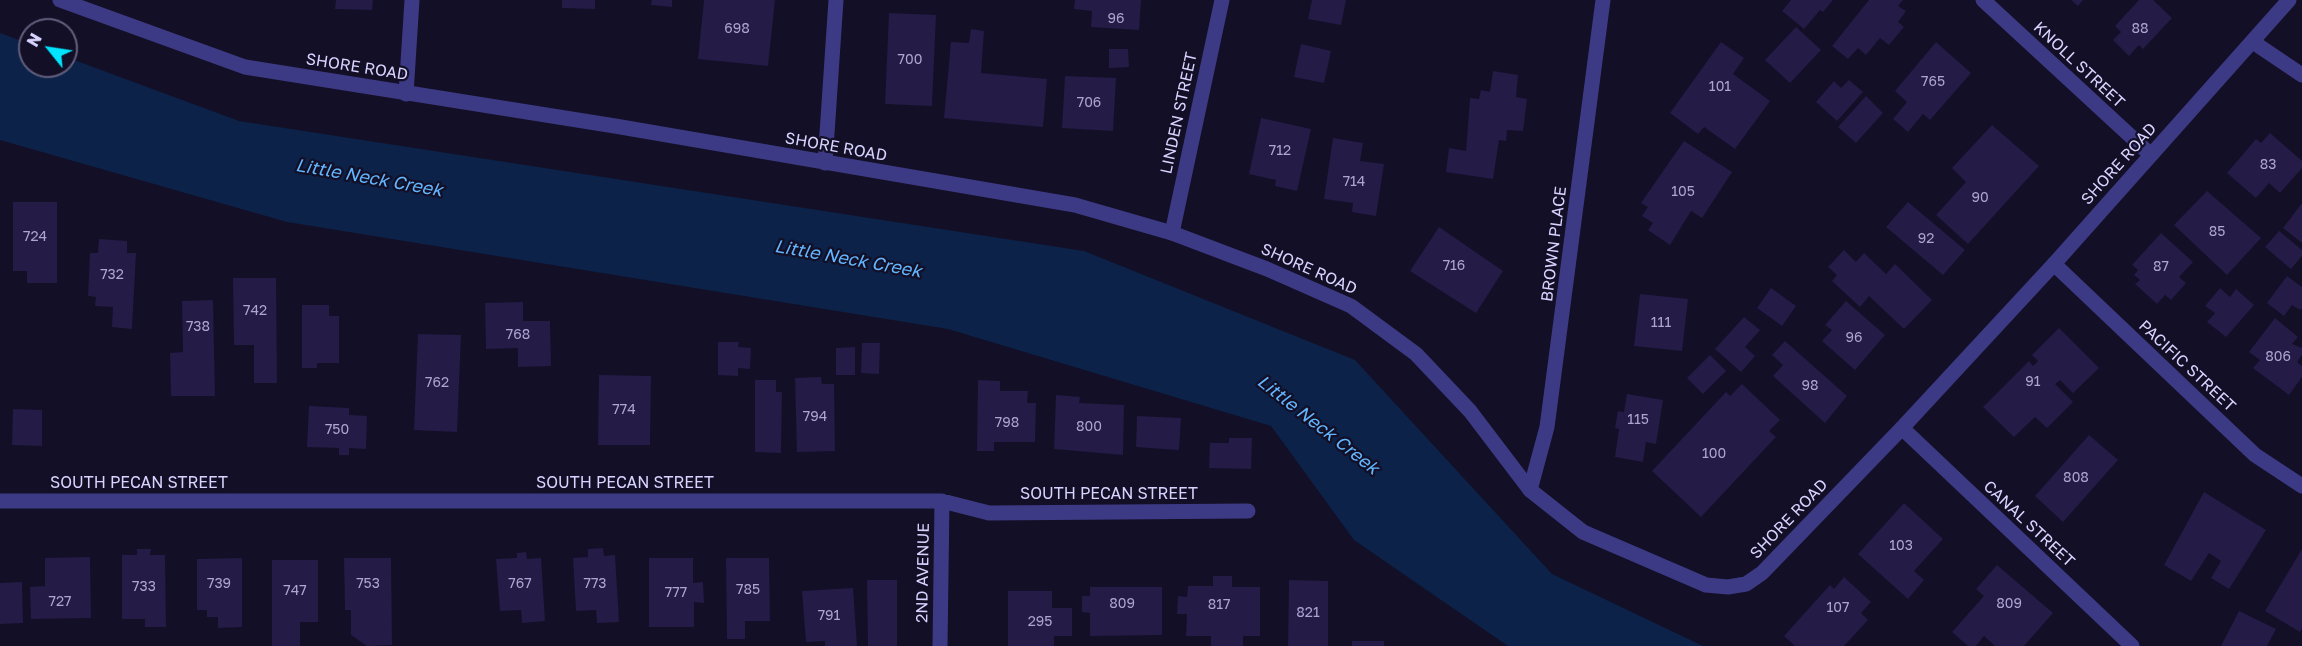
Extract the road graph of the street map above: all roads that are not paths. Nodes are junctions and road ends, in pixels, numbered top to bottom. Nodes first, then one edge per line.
1 (60, 0) edge
2 (412, 0) edge
3 (836, 0) edge
4 (1222, 0) edge
5 (1603, 0) edge
6 (1983, 0) edge
7 (2289, 0) edge
8 (2253, 42) junction
9 (2302, 75) edge
10 (406, 94) junction
11 (2151, 155) junction
12 (825, 163) junction
13 (1172, 233) junction
14 (2054, 264) junction
15 (1902, 428) junction
16 (2302, 486) edge
17 (1530, 490) junction
18 (0, 501) edge
19 (942, 501) junction
20 (1248, 511) dead end
21 (940, 646) edge
22 (2132, 646) edge

1 - 10 street, SHORE ROAD
2 - 10 street
3 - 12 street
4 - 13 street, LINDEN STREET
5 - 17 street, BROWN PLACE
6 - 11 street, KNOLL STREET
7 - 8 street, SHORE ROAD
8 - 9 street
8 - 11 street, SHORE ROAD
10 - 12 street, SHORE ROAD
11 - 14 street, SHORE ROAD
12 - 13 street, SHORE ROAD
13 - 17 street, SHORE ROAD
14 - 15 street, SHORE ROAD
14 - 16 street, PACIFIC STREET
15 - 17 street, SHORE ROAD
15 - 22 street, CANAL STREET
18 - 19 street, SOUTH PECAN STREET
19 - 20 street, SOUTH PECAN STREET
19 - 21 street, 2ND AVENUE

